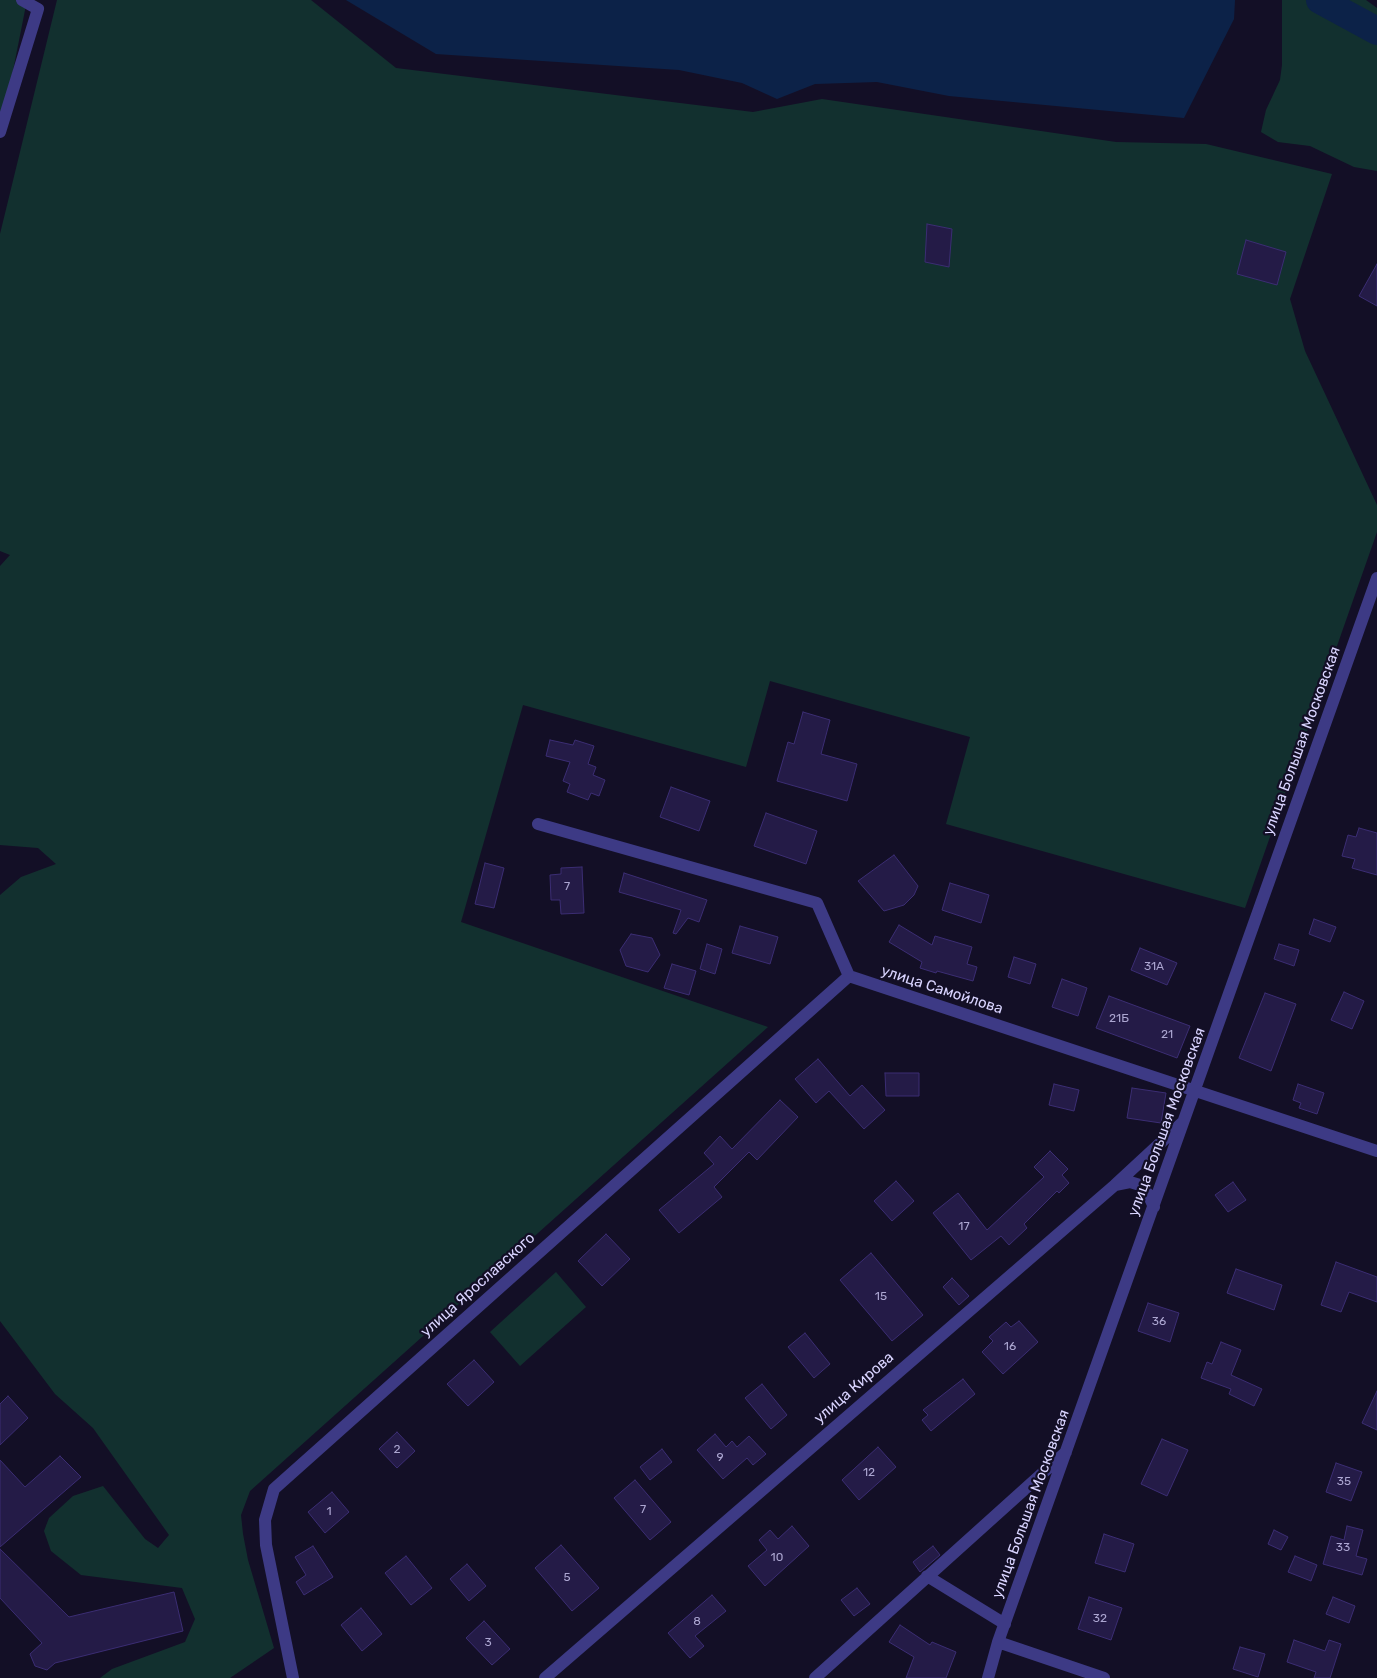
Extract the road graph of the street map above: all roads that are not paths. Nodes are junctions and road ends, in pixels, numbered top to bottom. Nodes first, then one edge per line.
1 (22, 0) edge
2 (0, 132) edge
3 (1377, 578) edge
4 (538, 824) dead end
5 (849, 976) junction
6 (1195, 1091) junction
7 (1184, 1122) junction
8 (1377, 1151) edge
9 (1115, 1185) junction
10 (1154, 1207) junction
11 (1068, 1451) junction
12 (927, 1576) junction
13 (1005, 1624) junction
14 (998, 1642) junction
15 (293, 1678) edge
16 (545, 1678) edge
17 (815, 1678) edge
18 (988, 1678) edge
19 (1104, 1678) edge

1 - 2 street
3 - 6 street, улица Большая Московская
4 - 5 street
5 - 6 street, улица Самойлова
5 - 15 street, улица Ярославского
6 - 7 street, улица Большая Московская
6 - 8 street, улица Самойлова
7 - 9 street, улица Кирова
7 - 10 street, улица Большая Московская
9 - 10 street
9 - 16 street, улица Кирова
10 - 11 street, улица Большая Московская
11 - 12 street
11 - 13 street, улица Большая Московская
12 - 13 street
12 - 17 street
13 - 14 street, улица Большая Московская
14 - 18 street, улица Большая Московская
14 - 19 street

